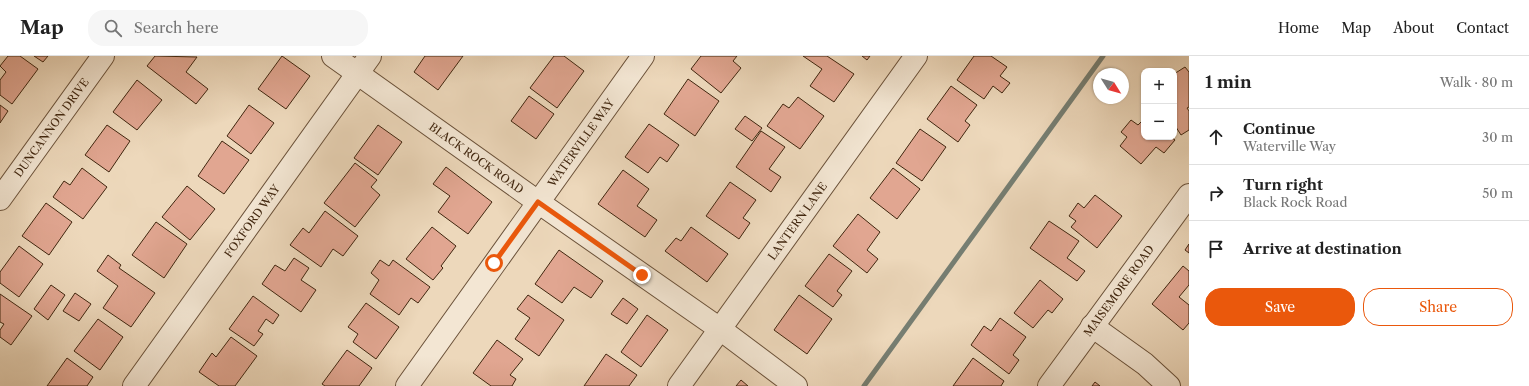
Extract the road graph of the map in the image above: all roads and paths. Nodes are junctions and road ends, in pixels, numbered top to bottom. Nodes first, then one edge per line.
1 (103, 56) edge
2 (333, 56) edge
3 (644, 56) edge
4 (916, 56) edge
5 (364, 65) edge
6 (1189, 195) edge
7 (0, 199) edge
8 (538, 202) junction
9 (1092, 326) junction
10 (720, 329) junction
11 (134, 386) edge
12 (407, 386) edge
13 (679, 386) edge
14 (796, 386) edge
15 (1049, 386) edge
16 (1169, 386) edge

1 - 7 street, DUNCANNON DRIVE
2 - 5 street, BLACK ROCK ROAD
3 - 8 street, WATERVILLE WAY
4 - 10 street, LANTERN LANE
5 - 8 street, BLACK ROCK ROAD
5 - 11 street, FOXFORD WAY
6 - 9 street, MAISEMORE ROAD
8 - 10 street, BLACK ROCK ROAD
8 - 12 street, WATERVILLE WAY
9 - 15 street, MAISEMORE ROAD
9 - 16 street
10 - 13 street, LANTERN LANE
10 - 14 street, BLACK ROCK ROAD

